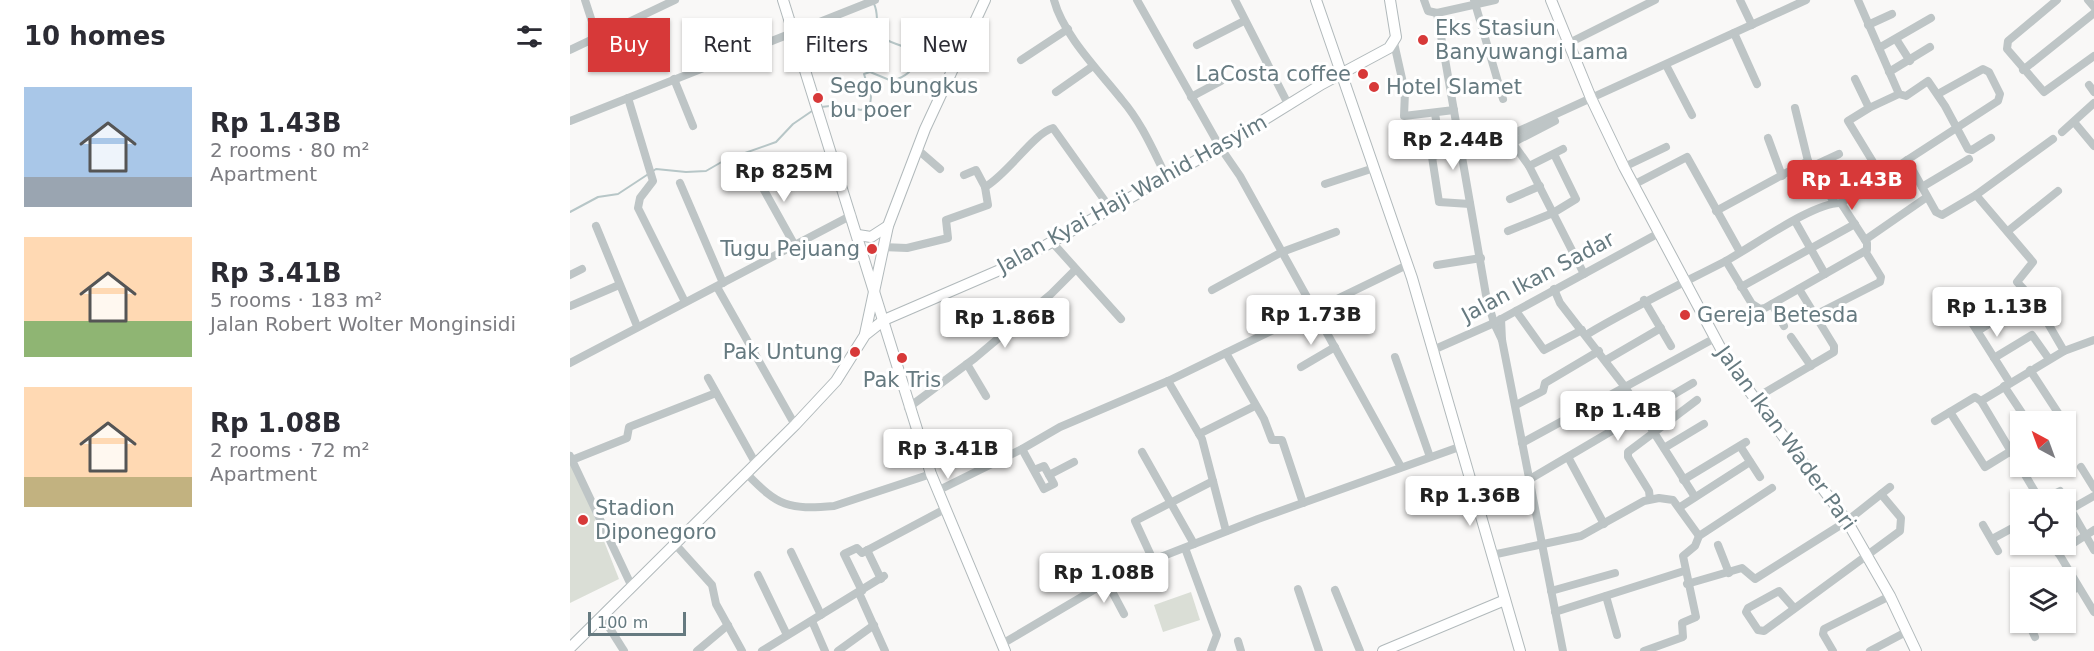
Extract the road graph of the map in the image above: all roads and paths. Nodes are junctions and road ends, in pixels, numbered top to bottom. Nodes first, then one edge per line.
1 (585, 0) edge
2 (675, 0) edge
3 (783, 0) edge
4 (985, 0) edge
5 (1054, 0) edge
6 (1137, 0) edge
7 (1235, 0) edge
8 (1316, 0) edge
9 (1390, 0) edge
10 (1424, 0) edge
11 (1495, 0) edge
12 (1551, 0) edge
13 (1655, 0) edge
14 (1740, 0) edge
15 (1806, 0) edge
16 (1858, 0) edge
17 (2057, 0) edge
18 (2088, 0) edge
19 (872, 2) edge
20 (1475, 3) edge
21 (2094, 7) edge
22 (1437, 13) junction
23 (2094, 13) edge
24 (1892, 14) dead end
25 (591, 18) edge
26 (637, 18) edge
27 (789, 18) edge
28 (830, 18) edge
29 (1931, 18) dead end
30 (1244, 21) junction
31 (1752, 25) junction
32 (1868, 25) junction
33 (1068, 29) junction
34 (1734, 33) junction
35 (784, 36) edge
36 (1896, 39) junction
37 (588, 41) edge
38 (1569, 43) junction
39 (1394, 44) junction
40 (1197, 45) dead end
41 (1930, 47) dead end
42 (1879, 48) junction
43 (570, 50) edge
44 (2094, 56) edge
45 (1021, 60) dead end
46 (1910, 61) junction
47 (1666, 64) junction
48 (1094, 66) junction
49 (2023, 70) junction
50 (806, 72) edge
51 (1889, 72) junction
52 (1342, 73) junction
53 (674, 79) junction
54 (1855, 80) dead end
55 (1221, 81) dead end
56 (1757, 84) dead end
57 (1056, 92) dead end
58 (1899, 94) junction
59 (1938, 94) junction
60 (1191, 97) junction
61 (628, 98) junction
62 (1591, 98) junction
63 (1503, 99) dead end
64 (2094, 103) edge
65 (1288, 106) junction
66 (1794, 108) dead end
67 (1869, 108) junction
68 (1454, 110) junction
69 (1435, 114) junction
70 (1692, 115) dead end
71 (570, 121) edge
72 (1555, 121) dead end
73 (2074, 122) junction
74 (693, 126) dead end
75 (1957, 127) junction
76 (2062, 132) dead end
77 (1768, 138) dead end
78 (1991, 138) dead end
79 (2053, 139) dead end
80 (2094, 146) edge
81 (1220, 147) junction
82 (1666, 147) dead end
83 (917, 149) junction
84 (1463, 149) junction
85 (1563, 149) dead end
86 (1442, 153) junction
87 (1554, 154) junction
88 (1839, 154) dead end
89 (1970, 159) dead end
90 (1907, 160) junction
91 (1809, 164) junction
92 (1529, 165) junction
93 (1624, 167) junction
94 (1374, 168) junction
95 (940, 169) dead end
96 (754, 172) dead end
97 (964, 175) dead end
98 (1881, 175) junction
99 (1166, 176) junction
100 (1782, 176) junction
101 (680, 183) dead end
102 (1325, 184) dead end
103 (1540, 186) junction
104 (1634, 186) junction
105 (985, 187) junction
106 (1922, 187) junction
107 (2058, 191) dead end
108 (1976, 195) junction
109 (1927, 196) junction
110 (1510, 200) dead end
111 (1838, 203) junction
112 (1470, 204) junction
113 (1110, 208) junction
114 (1716, 212) junction
115 (1553, 213) junction
116 (852, 215) junction
117 (1795, 221) junction
118 (1856, 224) junction
119 (596, 226) dead end
120 (888, 226) junction
121 (1508, 231) dead end
122 (2008, 231) junction
123 (1336, 232) dead end
124 (1659, 233) junction
125 (858, 235) junction
126 (1865, 240) junction
127 (1051, 241) junction
128 (794, 244) junction
129 (882, 247) junction
130 (1811, 249) junction
131 (1864, 251) junction
132 (1282, 252) junction
133 (1740, 252) junction
134 (1481, 258) junction
135 (1726, 261) junction
136 (1407, 265) junction
137 (1437, 266) dead end
138 (582, 270) dead end
139 (1075, 270) junction
140 (1584, 274) junction
141 (1825, 274) junction
142 (570, 275) edge
143 (1684, 281) junction
144 (619, 285) junction
145 (720, 285) junction
146 (1741, 287) junction
147 (1554, 289) junction
148 (1799, 289) junction
149 (1212, 290) dead end
150 (875, 292) junction
151 (1644, 300) junction
152 (686, 302) junction
153 (1772, 304) junction
154 (570, 306) edge
155 (1962, 307) dead end
156 (1314, 310) junction
157 (1516, 311) junction
158 (2006, 313) dead end
159 (1815, 315) junction
160 (1121, 319) dead end
161 (884, 320) junction
162 (1497, 321) junction
163 (637, 326) junction
164 (1784, 326) dead end
165 (1661, 328) junction
166 (1978, 331) junction
167 (1584, 333) junction
168 (865, 335) junction
169 (1791, 337) dead end
170 (1715, 338) junction
171 (2094, 340) edge
172 (1671, 346) dead end
173 (1335, 347) junction
174 (1433, 350) junction
175 (1599, 351) junction
176 (2064, 351) junction
177 (1226, 353) junction
178 (1395, 357) dead end
179 (1994, 358) junction
180 (2049, 359) junction
181 (1606, 360) junction
182 (570, 363) edge
183 (967, 364) junction
184 (1811, 366) junction
185 (1301, 367) dead end
186 (2030, 370) junction
187 (708, 378) dead end
188 (1168, 381) junction
189 (1693, 384) dead end
190 (2007, 384) junction
191 (1625, 387) junction
192 (716, 393) junction
193 (986, 396) dead end
194 (1754, 399) junction
195 (1697, 400) dead end
196 (1981, 401) junction
197 (1516, 405) junction
198 (1255, 406) junction
199 (908, 408) junction
200 (2022, 411) edge
201 (2057, 411) edge
202 (1950, 412) junction
203 (1642, 413) junction
204 (1935, 421) dead end
205 (1704, 424) dead end
206 (795, 425) junction
207 (1654, 431) junction
208 (1199, 434) junction
209 (1522, 443) junction
210 (1462, 446) junction
211 (1664, 448) junction
212 (1022, 449) junction
213 (2010, 449) edge
214 (1142, 452) dead end
215 (2010, 452) edge
216 (1430, 457) junction
217 (1568, 457) junction
218 (571, 458) edge
219 (1074, 462) dead end
220 (1750, 462) junction
221 (756, 464) junction
222 (1401, 467) junction
223 (2081, 467) dead end
224 (1034, 470) junction
225 (747, 474) junction
226 (931, 474) junction
227 (1049, 475) junction
228 (1760, 477) dead end
229 (1530, 479) junction
230 (1683, 480) junction
231 (1214, 481) junction
232 (1890, 487) dead end
233 (1772, 488) dead end
234 (2094, 488) edge
235 (937, 491) junction
236 (1881, 494) junction
237 (2094, 496) edge
238 (1695, 497) junction
239 (1650, 499) junction
240 (1169, 501) junction
241 (1302, 503) junction
242 (2076, 506) edge
243 (1680, 507) junction
244 (945, 509) junction
245 (2076, 518) edge
246 (1847, 521) junction
247 (1604, 524) junction
248 (1983, 525) dead end
249 (2094, 530) edge
250 (1226, 531) junction
251 (2010, 532) edge
252 (2086, 535) junction
253 (1700, 537) junction
254 (1992, 539) junction
255 (2076, 541) edge
256 (675, 544) junction
257 (1194, 544) junction
258 (1541, 544) junction
259 (1718, 545) dead end
260 (1185, 548) junction
261 (867, 550) junction
262 (2094, 550) edge
263 (1998, 551) dead end
264 (791, 552) dead end
265 (1492, 555) junction
266 (2059, 555) edge
267 (1868, 556) junction
268 (1152, 560) junction
269 (1684, 571) junction
270 (1615, 573) dead end
271 (1729, 573) junction
272 (758, 575) dead end
273 (1107, 582) junction
274 (1688, 584) junction
275 (632, 587) junction
276 (2078, 587) joint
277 (1298, 589) dead end
278 (1335, 590) dead end
279 (1551, 591) junction
280 (861, 592) junction
281 (1606, 596) junction
282 (1890, 596) junction
283 (1506, 600) junction
284 (1794, 608) junction
285 (2093, 610) edge
286 (1555, 612) junction
287 (1124, 614) dead end
288 (821, 615) junction
289 (602, 616) junction
290 (812, 621) junction
291 (728, 625) junction
292 (874, 625) junction
293 (1906, 632) junction
294 (2034, 633) edge
295 (787, 635) junction
296 (1617, 635) dead end
297 (2036, 637) dead end
298 (1238, 641) dead end
299 (1003, 647) edge
300 (570, 648) edge
301 (624, 651) edge
302 (697, 651) edge
303 (742, 651) edge
304 (763, 651) edge
305 (825, 651) edge
306 (838, 651) edge
307 (885, 651) edge
308 (1211, 651) edge
309 (1241, 651) edge
310 (1320, 651) edge
311 (1360, 651) edge
312 (1383, 651) edge
313 (1520, 651) edge
314 (1563, 651) edge
315 (1644, 651) edge
316 (1833, 651) edge
317 (1870, 651) edge
318 (1916, 651) edge

1 - 25 street
2 - 26 street
3 - 27 main road
4 - 83 main road
5 - 33 street
6 - 60 street
7 - 30 street
8 - 52 main road
9 - 39 main road
10 - 22 street
11 - 20 street
12 - 38 main road, Jalan Ikan Wader Pari
13 - 38 street
14 - 31 street
15 - 31 street
16 - 32 street
17 - 49 street
18 - 21 street
19 - 28 street
20 - 22 street
20 - 63 street
22 - 68 street
23 - 49 street
24 - 32 street
29 - 36 street
30 - 40 street
30 - 65 street
31 - 34 street
32 - 42 street
33 - 45 street
33 - 48 street
34 - 47 street
34 - 56 street
35 - 53 street
36 - 42 street
36 - 46 street
37 - 43 street
38 - 62 main road, Jalan Ikan Wader Pari
39 - 52 main road, Jalan Kyai Haji Wahid Hasyim
39 - 69 street
41 - 46 street
42 - 51 street
44 - 49 street
46 - 51 street
47 - 62 street
47 - 70 street
48 - 57 street
48 - 99 street
50 - 116 main road
51 - 58 street
52 - 65 main road, Jalan Kyai Haji Wahid Hasyim
52 - 94 main road
53 - 61 street
53 - 74 street
54 - 67 street
55 - 60 street
58 - 59 street
58 - 67 street
59 - 75 street
59 - 75 street
60 - 81 street
61 - 71 street
61 - 152 street
62 - 84 street
62 - 93 main road, Jalan Ikan Wader Pari
64 - 73 street
65 - 81 main road, Jalan Kyai Haji Wahid Hasyim
66 - 91 street
67 - 98 street
68 - 69 street
68 - 84 street
69 - 86 street
72 - 92 street
73 - 76 street
73 - 80 street
75 - 78 street
75 - 90 street
77 - 100 street
79 - 108 street
81 - 99 main road, Jalan Kyai Haji Wahid Hasyim
81 - 132 street
82 - 93 street
83 - 95 street
83 - 120 main road
84 - 86 street
84 - 112 street
85 - 87 street
86 - 112 street
87 - 92 street
87 - 115 street
88 - 91 street
89 - 106 street
90 - 98 street
90 - 106 street
91 - 100 street
91 - 111 street
92 - 103 street
93 - 104 main road, Jalan Ikan Wader Pari
94 - 102 street
94 - 136 main road
96 - 128 street
97 - 105 street
98 - 111 street
99 - 113 main road, Jalan Kyai Haji Wahid Hasyim
100 - 114 street
101 - 145 street
103 - 110 street
103 - 115 street
104 - 114 street
104 - 124 main road, Jalan Ikan Wader Pari
105 - 113 street
105 - 129 street
106 - 109 street
107 - 122 street
108 - 109 street
108 - 122 street
109 - 126 street
111 - 117 street
111 - 118 street
112 - 134 street
113 - 127 main road, Jalan Kyai Haji Wahid Hasyim
114 - 133 street
115 - 121 street
115 - 140 street
116 - 125 main road
116 - 128 street
117 - 130 street
117 - 133 street
118 - 126 street
118 - 130 street
119 - 144 street
120 - 125 main road
120 - 129 main road
122 - 176 street
123 - 132 street
124 - 140 street, Jalan Ikan Sadar
124 - 143 main road, Jalan Ikan Wader Pari
125 - 150 main road
126 - 131 street
127 - 139 street
127 - 161 main road, Jalan Kyai Haji Wahid Hasyim
128 - 145 street
129 - 150 main road
130 - 141 street
130 - 146 street
131 - 141 street
131 - 159 street
132 - 149 street
132 - 156 street
133 - 135 street
134 - 137 street
134 - 162 street
135 - 143 street
135 - 146 street
136 - 156 street
136 - 174 main road
138 - 142 street
139 - 160 street
139 - 183 street
140 - 147 street, Jalan Ikan Sadar
141 - 148 street
143 - 151 street
143 - 170 main road, Jalan Ikan Wader Pari
144 - 154 street
144 - 163 street
145 - 152 street
145 - 206 street
146 - 153 street
147 - 157 street, Jalan Ikan Sadar
147 - 167 street
148 - 153 street
148 - 159 street
150 - 161 main road
150 - 168 main road
151 - 165 street
151 - 167 street
152 - 163 street
153 - 164 street
155 - 166 street
156 - 173 street
156 - 177 street
157 - 162 street, Jalan Ikan Sadar
157 - 167 street
158 - 166 street
159 - 184 street
161 - 168 main road, Jalan Kyai Haji Wahid Hasyim
161 - 199 main road
162 - 174 street, Jalan Ikan Sadar
162 - 197 street
163 - 182 street
165 - 172 street
165 - 181 street
166 - 179 street
167 - 175 street
168 - 206 main road
169 - 184 street
170 - 191 street
170 - 194 main road, Jalan Ikan Wader Pari
171 - 176 street
173 - 185 street
173 - 222 street
174 - 210 main road
175 - 181 street
175 - 197 street
176 - 180 street
177 - 188 street
177 - 198 street
178 - 216 street
179 - 180 street
179 - 190 street
180 - 186 street
181 - 191 street
183 - 193 street
183 - 199 street
184 - 194 street
186 - 190 street
186 - 201 street
187 - 192 street
188 - 208 street
188 - 212 street
189 - 203 street
190 - 196 street
190 - 200 street
191 - 203 street
191 - 209 street
192 - 218 street
192 - 221 street
194 - 246 main road, Jalan Ikan Wader Pari
195 - 207 street
196 - 202 street
196 - 213 street
197 - 209 street
198 - 208 street
198 - 241 street
199 - 226 main road
202 - 204 street
202 - 215 street
203 - 207 street
203 - 217 street
205 - 211 street
206 - 221 main road
207 - 211 street
207 - 239 street
208 - 231 street
209 - 229 street
210 - 216 street
210 - 265 main road
211 - 230 street
212 - 224 street
212 - 235 street
214 - 240 street
216 - 222 street
217 - 229 street
217 - 247 street
218 - 275 street
219 - 227 street
220 - 228 street
220 - 230 street
220 - 238 street
221 - 225 main road
222 - 241 street
223 - 234 street
224 - 227 street
224 - 227 street
225 - 226 street
225 - 256 main road
226 - 235 main road
229 - 258 street
230 - 238 street
231 - 240 street
231 - 250 street
232 - 236 street
233 - 253 street
235 - 244 main road
236 - 246 street
236 - 267 street
237 - 242 street
238 - 243 street
239 - 243 street
239 - 247 street
240 - 257 street
240 - 268 street
241 - 250 street
243 - 253 street
244 - 261 street
244 - 299 main road
245 - 252 street
246 - 267 main road, Jalan Ikan Wader Pari
246 - 271 street
247 - 258 street
248 - 254 street
249 - 252 street
250 - 257 street
251 - 254 street
252 - 255 street
252 - 262 street
253 - 269 street
254 - 263 street
256 - 275 main road
256 - 291 street
257 - 260 street
258 - 265 street
258 - 279 street
259 - 271 street
260 - 268 street
260 - 308 street
261 - 280 street
261 - 280 street
264 - 288 street
265 - 283 main road
266 - 276 street
267 - 282 main road, Jalan Ikan Wader Pari
267 - 284 street
268 - 273 street
269 - 274 street
269 - 281 street
270 - 279 street
271 - 274 street
272 - 295 street
273 - 287 street
273 - 299 street
274 - 315 street
275 - 289 main road
276 - 285 street
277 - 310 street
278 - 311 street
279 - 286 street
280 - 288 street
280 - 292 street
281 - 286 street
281 - 296 street
282 - 293 main road, Jalan Ikan Wader Pari
282 - 316 street
283 - 312 main road
283 - 313 main road
284 - 284 street
286 - 314 street
288 - 290 street
289 - 300 main road
289 - 301 street
290 - 295 street
290 - 305 street
291 - 302 street
291 - 303 street
292 - 306 street
292 - 307 street
293 - 317 street
293 - 318 main road, Jalan Ikan Wader Pari
294 - 297 street
295 - 304 street
298 - 309 street

